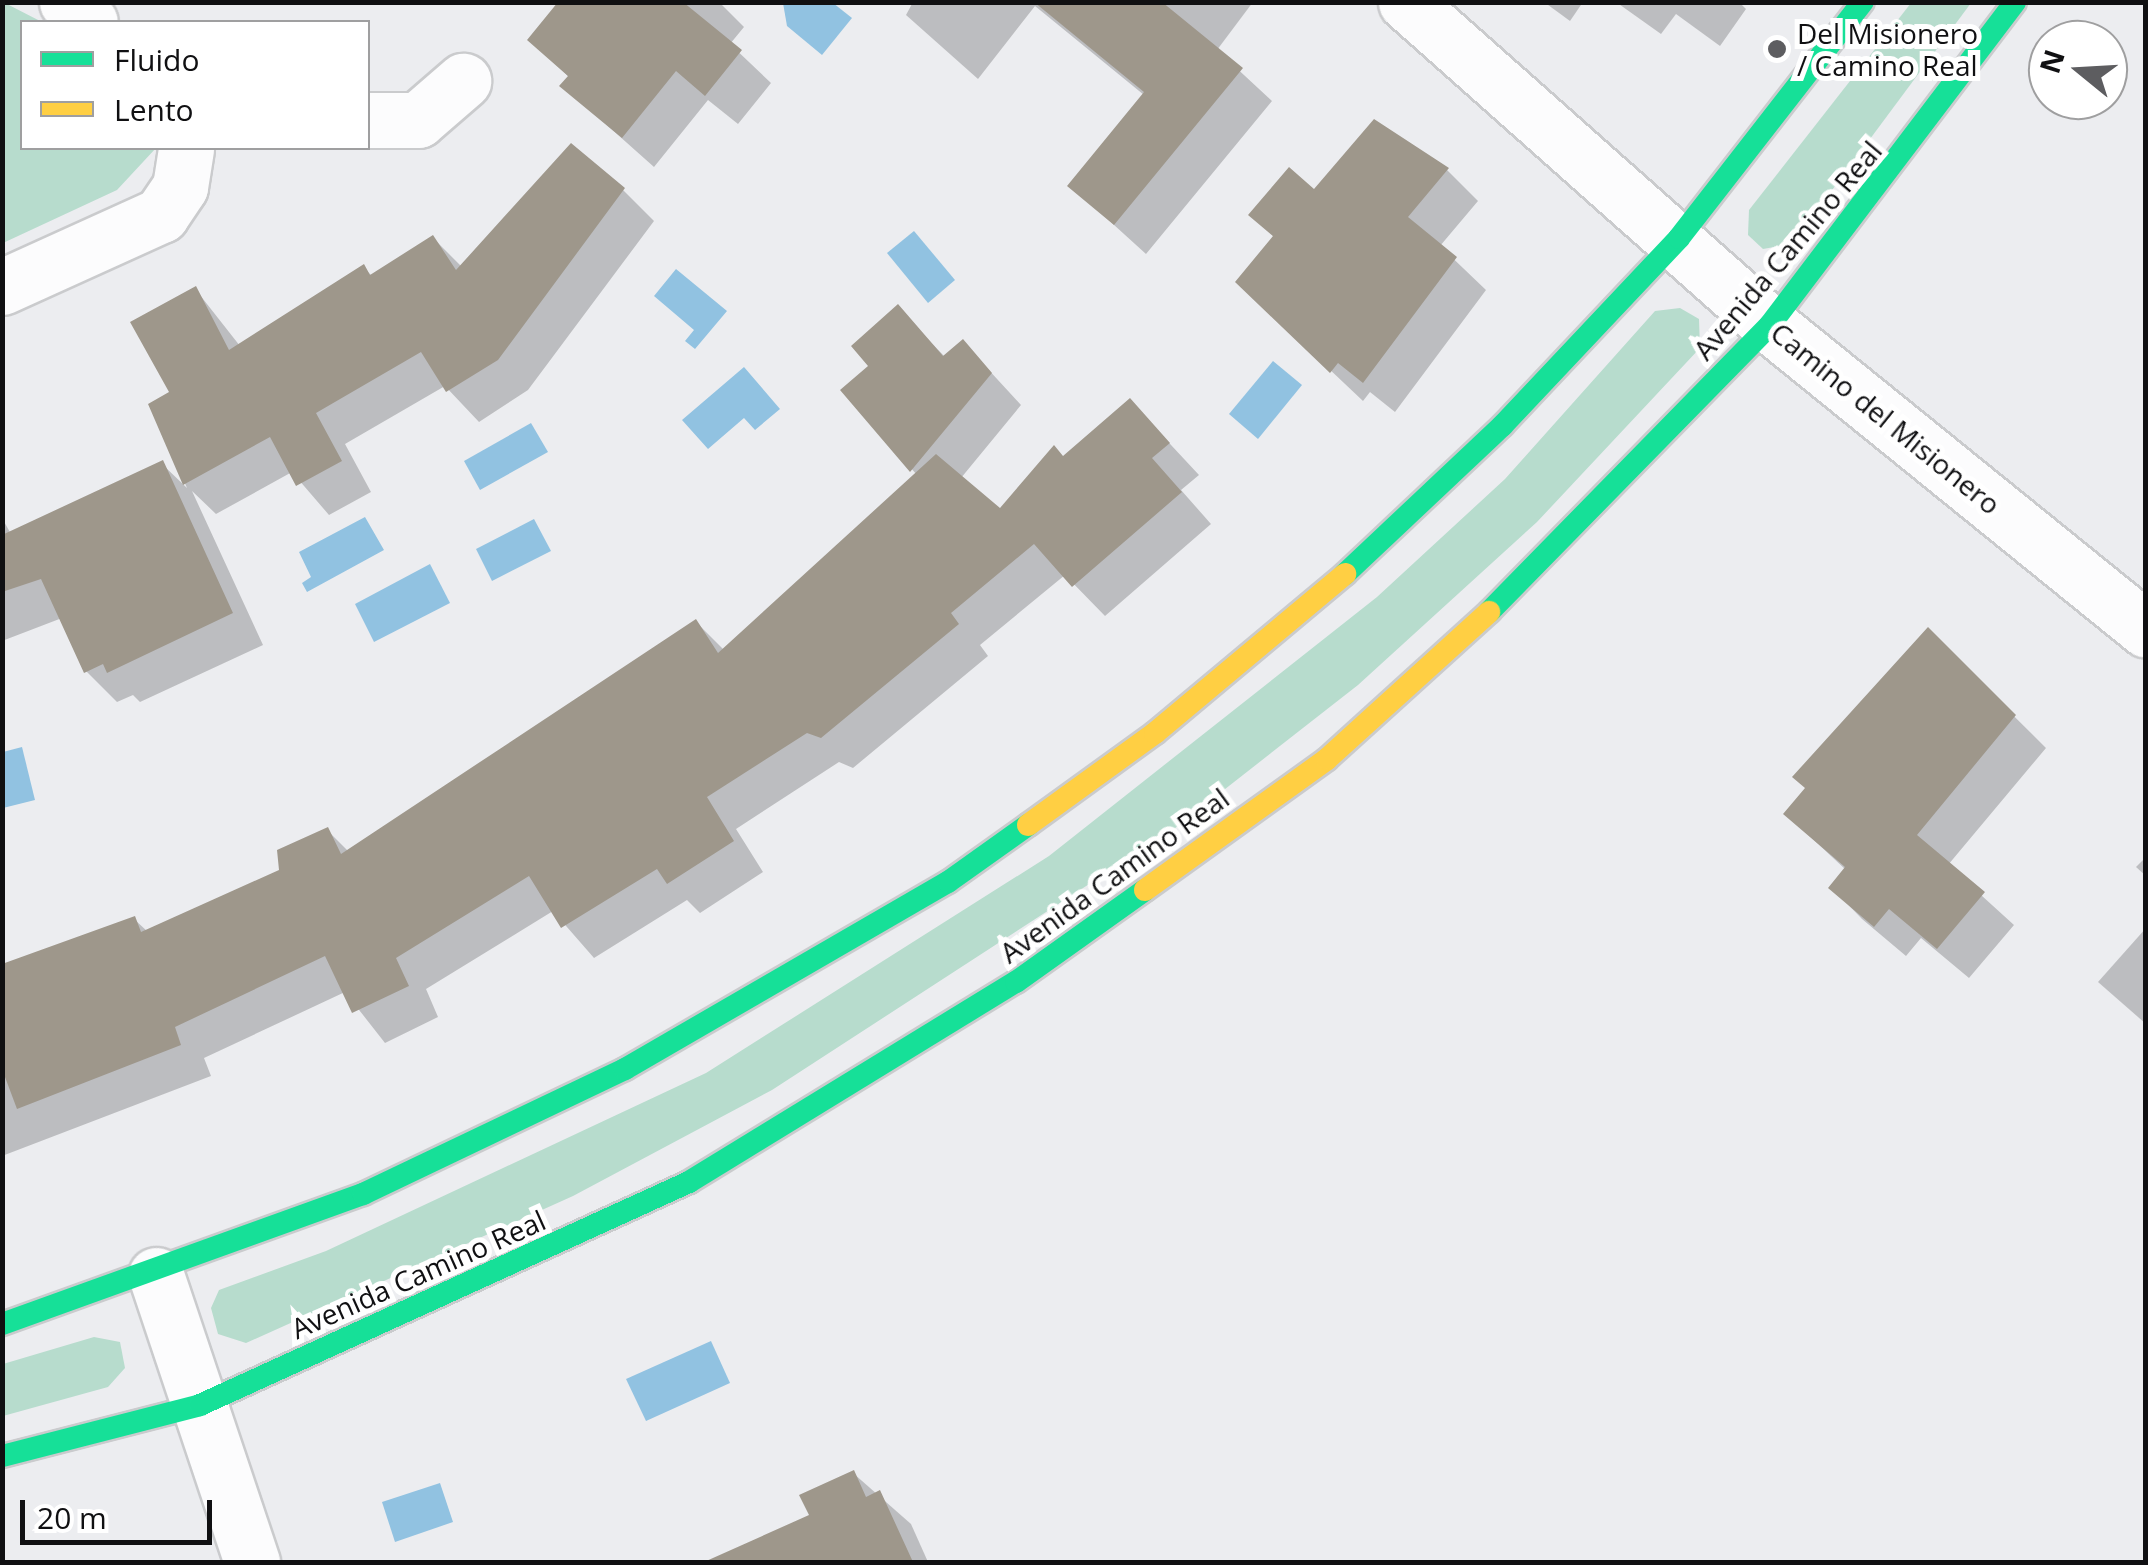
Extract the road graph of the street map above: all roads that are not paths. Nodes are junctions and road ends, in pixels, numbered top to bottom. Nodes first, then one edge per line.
1 (67, 2) edge
2 (1406, 2) edge
3 (1863, 2) edge
4 (2015, 2) edge
5 (88, 20) edge
6 (463, 81) dead end
7 (370, 120) edge
8 (186, 150) edge
9 (1679, 238) junction
10 (2, 287) edge
11 (1770, 325) junction
12 (2146, 629) edge
13 (156, 1276) junction
14 (2, 1324) edge
15 (200, 1405) junction
16 (2, 1456) edge
17 (252, 1562) edge

1 - 5 street
2 - 9 street, Camino del Misionero
3 - 9 main road
4 - 11 main road, Avenida Camino Real
6 - 7 street
8 - 10 street
9 - 11 street, Camino del Misionero
9 - 13 main road
11 - 12 street, Camino del Misionero
11 - 15 main road, Avenida Camino Real
13 - 14 main road
13 - 15 street
15 - 16 main road, Avenida Camino Real
15 - 17 street

